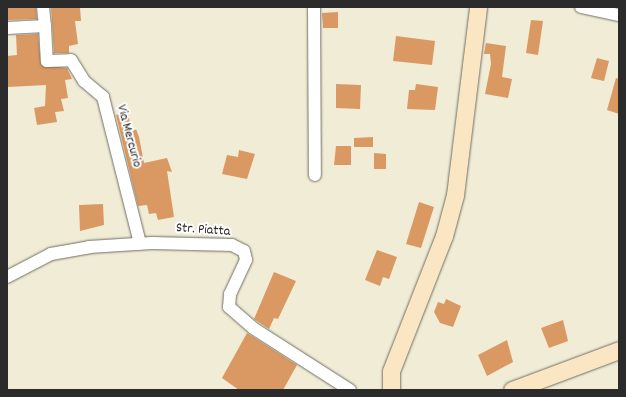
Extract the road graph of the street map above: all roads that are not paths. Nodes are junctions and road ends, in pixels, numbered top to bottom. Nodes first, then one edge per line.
1 (43, 7) edge
2 (314, 7) edge
3 (478, 7) edge
4 (581, 7) edge
5 (619, 15) edge
6 (44, 26) junction
7 (7, 28) edge
8 (315, 175) dead end
9 (140, 244) junction
10 (7, 277) edge
11 (619, 350) edge
12 (350, 390) edge
13 (391, 390) edge
14 (512, 390) edge

1 - 6 street, Via Mercurio
2 - 8 street
3 - 13 main road
4 - 5 street
6 - 7 street
6 - 9 street, Via Mercurio
9 - 10 street, Str. Piatta
9 - 12 street, Str. Piatta
11 - 14 main road

